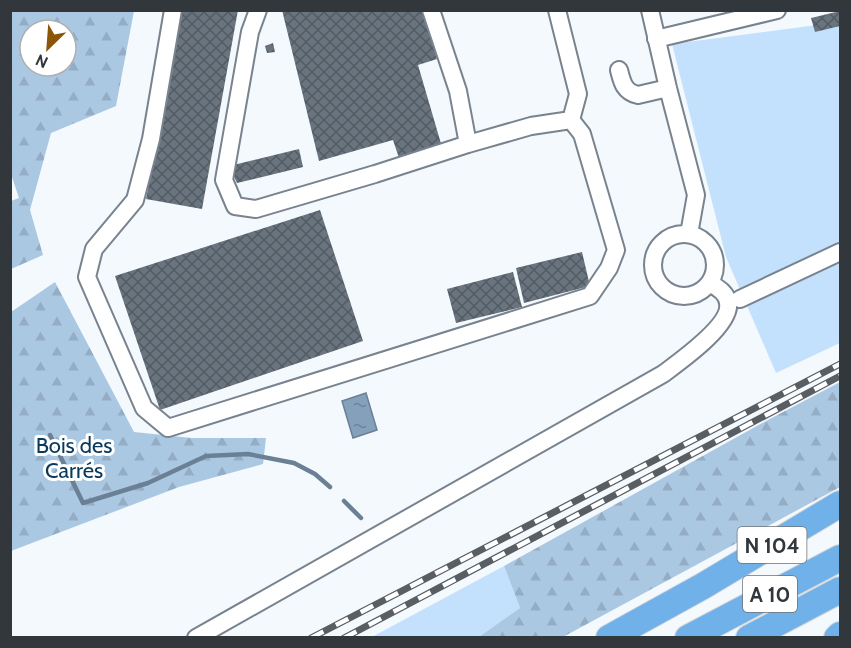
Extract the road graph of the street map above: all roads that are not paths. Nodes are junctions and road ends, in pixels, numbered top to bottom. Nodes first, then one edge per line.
1 (173, 10) edge
2 (258, 10) edge
3 (431, 10) edge
4 (557, 10) edge
5 (650, 10) edge
6 (777, 10) edge
7 (656, 39) junction
8 (619, 70) dead end
9 (668, 88) junction
10 (571, 120) junction
11 (468, 144) junction
12 (689, 234) junction
13 (840, 252) edge
14 (710, 283) junction
15 (740, 299) dead end
16 (840, 504) edge
17 (840, 524) edge
18 (840, 558) edge
19 (703, 586) junction
20 (840, 590) edge
21 (196, 638) edge
22 (609, 638) edge
23 (688, 638) edge
24 (749, 638) edge

1 - 10 street
2 - 11 street
3 - 11 street
4 - 10 street
5 - 7 street
6 - 7 street
7 - 9 street
8 - 9 street
9 - 12 street
10 - 11 street
12 - 14 street
12 - 14 street
13 - 15 street
14 - 21 street
16 - 19 highway, N 104
17 - 19 highway
18 - 23 highway, A 10
19 - 22 highway, N 104
20 - 24 highway, A 10

